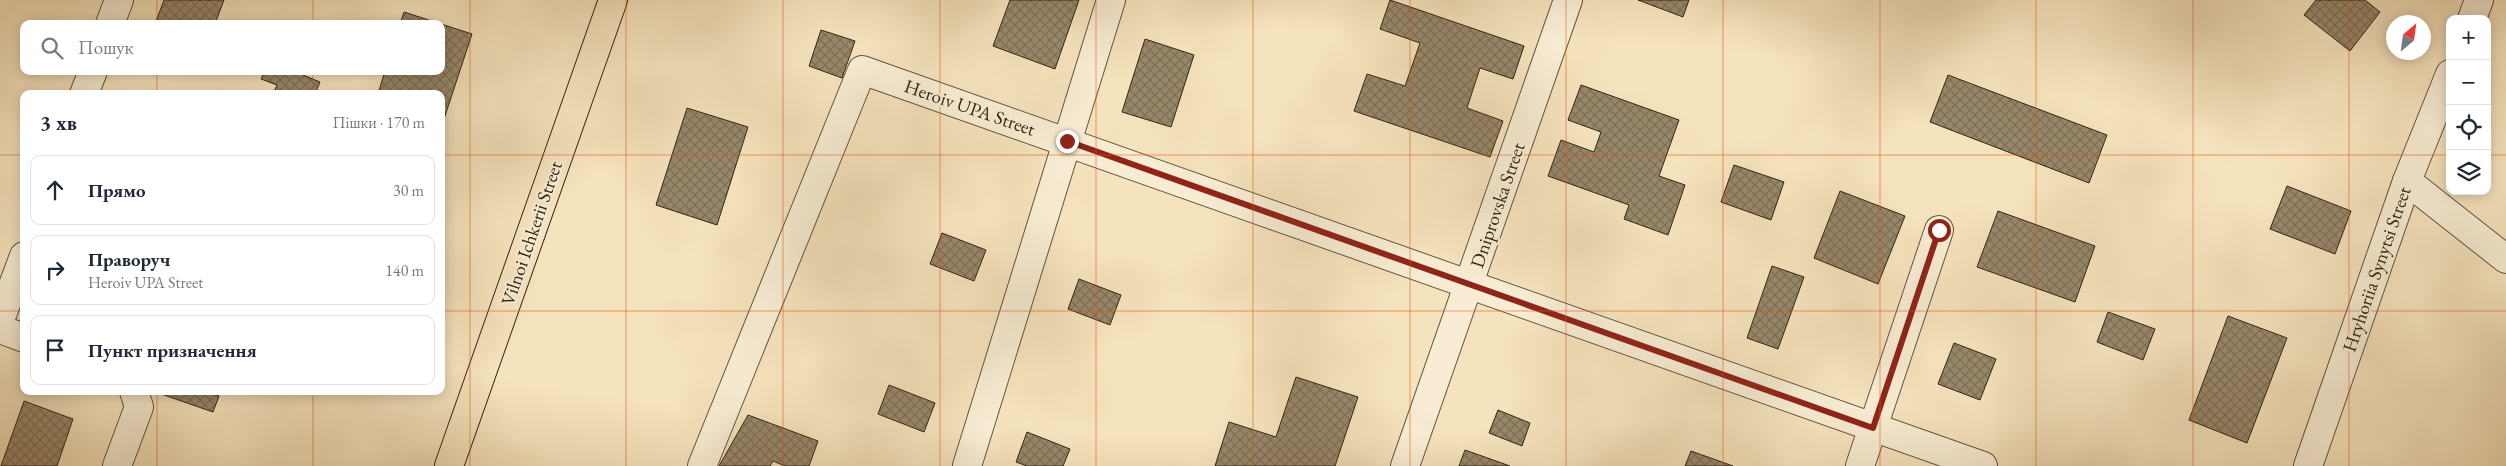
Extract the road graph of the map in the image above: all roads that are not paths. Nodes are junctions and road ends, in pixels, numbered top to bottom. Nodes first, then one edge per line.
1 (119, 0) edge
2 (613, 0) edge
3 (1111, 0) edge
4 (1568, 0) edge
5 (2479, 0) edge
6 (2473, 15) edge
7 (112, 20) edge
8 (91, 75) edge
9 (2446, 84) edge
10 (86, 90) edge
11 (1067, 141) junction
12 (2407, 181) junction
13 (1939, 230) dead end
14 (2506, 259) edge
15 (20, 267) edge
16 (1469, 283) junction
17 (0, 320) edge
18 (0, 330) edge
19 (20, 337) edge
20 (135, 395) edge
21 (1873, 428) junction
22 (117, 466) edge
23 (449, 466) edge
24 (702, 466) edge
25 (967, 466) edge
26 (1405, 466) edge
27 (1860, 466) edge
28 (1982, 466) edge
29 (2308, 466) edge

1 - 7 street
2 - 23 main road, Vilnoi Ichkerii Street
3 - 11 street
4 - 16 street, Dniprovska Street
5 - 6 street
8 - 10 street
9 - 12 street, Hryhoriia Synytsi Street
11 - 16 street, Heroiv UPA Street
11 - 24 street, Heroiv UPA Street
11 - 25 street
12 - 14 street
12 - 29 street, Hryhoriia Synytsi Street
13 - 21 street
15 - 17 street
16 - 21 street, Heroiv UPA Street
16 - 26 street, Dniprovska Street
18 - 19 street
20 - 22 street
21 - 27 street
21 - 28 street, Heroiv UPA Street

